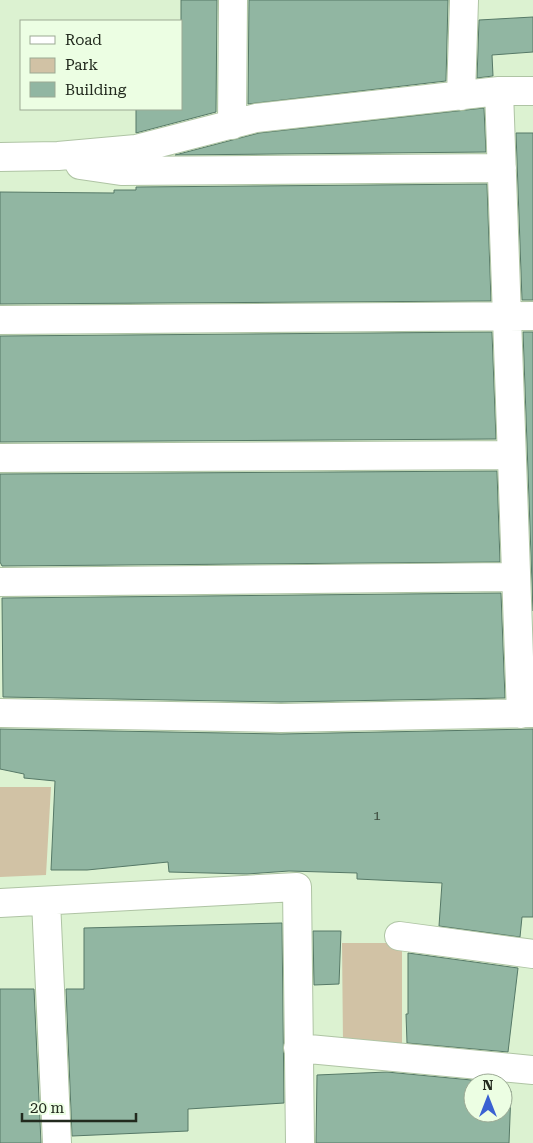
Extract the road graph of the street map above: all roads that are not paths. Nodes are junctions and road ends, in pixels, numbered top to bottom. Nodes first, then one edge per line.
1 (233, 0) edge
2 (464, 0) edge
3 (499, 91) junction
4 (533, 91) edge
5 (461, 96) junction
6 (232, 125) junction
7 (6, 156) edge
8 (502, 168) junction
9 (520, 316) edge
10 (0, 320) edge
11 (511, 455) junction
12 (0, 458) edge
13 (523, 528) edge
14 (516, 577) junction
15 (0, 582) edge
16 (0, 713) edge
17 (527, 714) edge
18 (46, 900) junction
19 (0, 903) edge
20 (399, 936) dead end
21 (533, 954) edge
22 (298, 1048) junction
23 (533, 1070) edge
24 (57, 1143) edge
25 (300, 1143) edge

1 - 6 street
2 - 5 street
3 - 4 street
3 - 5 street
3 - 8 street
5 - 6 street
6 - 7 street
7 - 8 street
8 - 9 street
9 - 10 street
9 - 11 street
11 - 12 street
11 - 13 street
13 - 14 street
14 - 15 street
14 - 17 street
16 - 17 street
18 - 19 street
18 - 22 street
18 - 24 street
20 - 21 street
22 - 23 street
22 - 25 street

